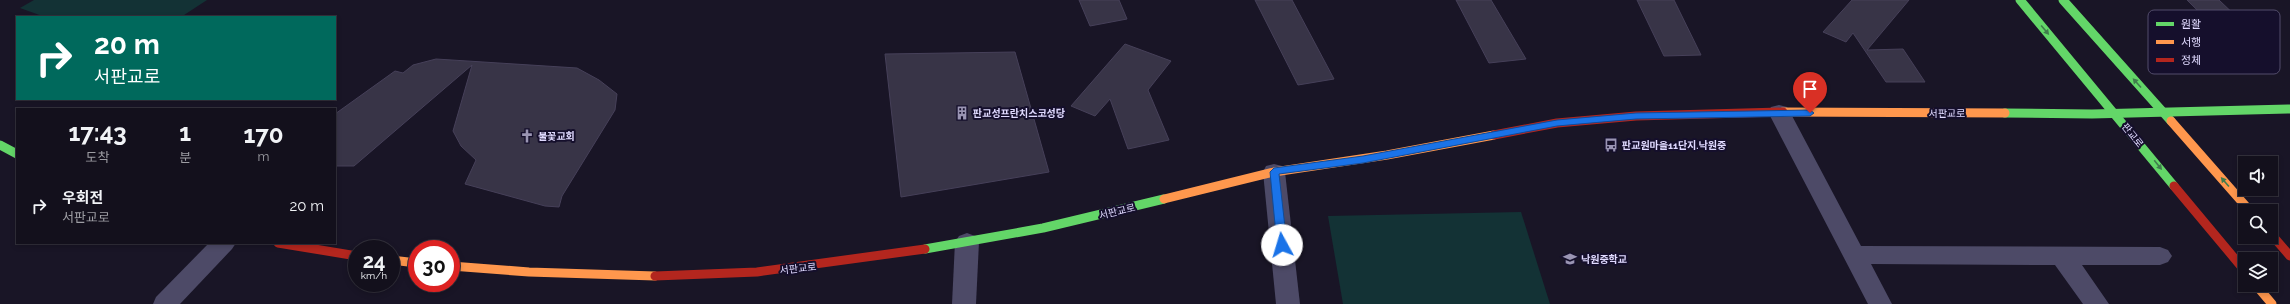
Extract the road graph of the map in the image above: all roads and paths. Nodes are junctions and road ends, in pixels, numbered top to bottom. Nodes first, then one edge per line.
1 (2020, 0) edge
2 (2063, 0) edge
3 (2290, 109) edge
4 (1779, 112) junction
5 (2163, 112) junction
6 (2115, 113) junction
7 (0, 145) edge
8 (16, 153) edge
9 (1274, 172) junction
10 (2244, 204) edge
11 (967, 242) junction
12 (2278, 242) edge
13 (223, 244) edge
14 (284, 244) edge
15 (348, 255) edge
16 (1853, 255) junction
17 (2062, 256) junction
18 (2160, 256) dead end
19 (2290, 256) edge
20 (2238, 262) edge
21 (460, 267) edge
22 (2262, 292) edge
23 (165, 304) edge
24 (964, 304) edge
25 (1288, 304) edge
26 (1880, 304) edge
27 (2097, 304) edge
28 (2272, 304) edge

1 -> 6 street, 판교로
5 -> 2 street
3 - 5 street
4 - 6 street, 서판교로
4 - 9 street, 서판교로
4 - 16 street
5 - 6 street, 서판교로
10 -> 5 street
6 -> 20 street, 판교로
7 - 8 street
9 - 11 street, 서판교로
9 - 25 street
11 - 21 street, 서판교로
11 - 24 street
12 - 19 street
13 - 23 street
14 - 15 street
16 - 17 street
16 - 26 street
17 - 18 street
17 - 27 street
22 - 28 street

